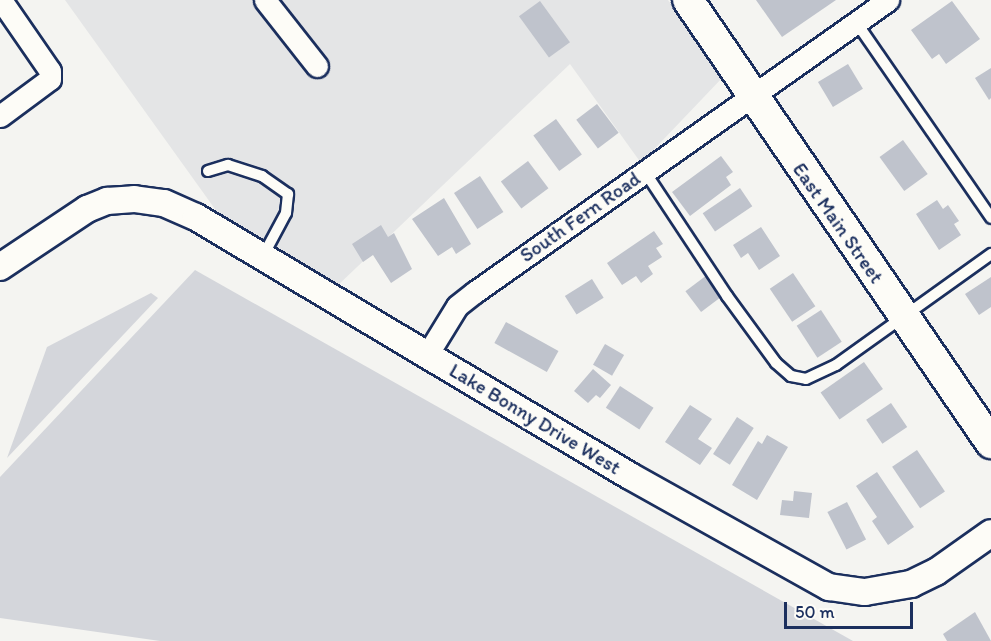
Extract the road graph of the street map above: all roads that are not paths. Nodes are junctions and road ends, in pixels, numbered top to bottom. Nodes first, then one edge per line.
1 (1, 0) edge
2 (265, 0) edge
3 (688, 0) edge
4 (888, 0) edge
5 (856, 22) junction
6 (317, 66) dead end
7 (751, 96) junction
8 (0, 116) edge
9 (208, 171) dead end
10 (645, 172) junction
11 (991, 218) edge
12 (991, 254) edge
13 (262, 257) junction
14 (0, 267) edge
15 (903, 317) junction
16 (427, 355) junction
17 (991, 443) edge
18 (991, 533) edge

1 - 8 street
2 - 6 street
3 - 7 main road, East Main Street
4 - 5 street, South Fern Road
5 - 7 street, South Fern Road
5 - 11 lane
7 - 10 street, South Fern Road
7 - 15 main road, East Main Street
9 - 13 lane
10 - 15 lane
10 - 16 street, South Fern Road
12 - 15 lane
13 - 14 street, Lake Bonny Drive West
13 - 16 street, Lake Bonny Drive West
15 - 17 main road, East Main Street
16 - 18 street, Lake Bonny Drive West

